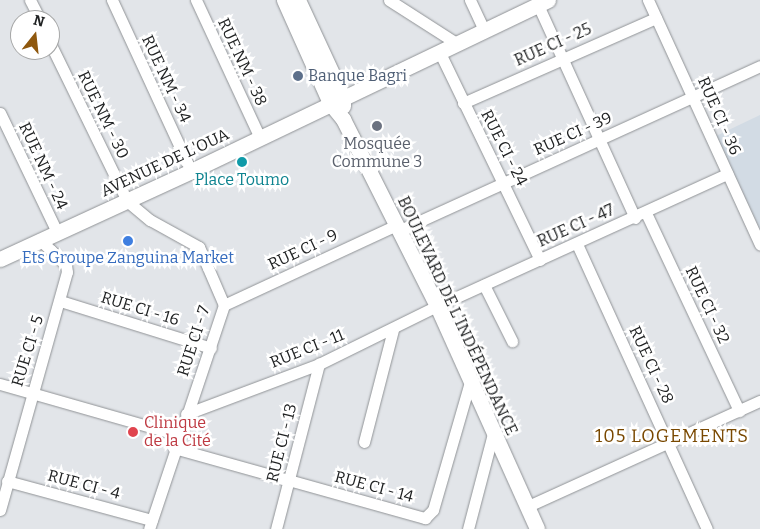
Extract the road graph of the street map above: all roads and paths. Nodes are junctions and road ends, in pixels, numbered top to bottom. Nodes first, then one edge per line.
1 (112, 0) edge
2 (196, 0) edge
3 (284, 0) edge
4 (298, 0) edge
5 (470, 0) edge
6 (648, 0) edge
7 (391, 1) edge
8 (543, 2) edge
9 (656, 18) junction
10 (484, 30) junction
11 (456, 43) junction
12 (439, 50) junction
13 (561, 59) junction
14 (58, 60) edge
15 (760, 66) edge
16 (693, 98) junction
17 (336, 100) junction
18 (463, 103) junction
19 (0, 113) edge
20 (260, 138) junction
21 (599, 139) junction
22 (191, 172) junction
23 (726, 174) junction
24 (504, 183) junction
25 (126, 201) junction
26 (646, 213) junction
27 (635, 218) junction
28 (397, 228) junction
29 (56, 232) junction
30 (39, 240) junction
31 (577, 244) junction
32 (760, 245) edge
33 (0, 259) edge
34 (540, 260) junction
35 (484, 285) junction
36 (60, 301) junction
37 (224, 305) junction
38 (437, 306) junction
39 (393, 330) junction
40 (512, 341) dead end
41 (210, 348) junction
42 (319, 364) junction
43 (470, 382) junction
44 (0, 384) edge
45 (33, 392) junction
46 (760, 401) edge
47 (739, 411) junction
48 (186, 414) junction
49 (493, 434) junction
50 (178, 435) junction
51 (364, 442) dead end
52 (670, 444) junction
53 (174, 448) junction
54 (8, 481) junction
55 (290, 481) junction
56 (526, 507) junction
57 (0, 510) edge
58 (151, 524) edge
59 (276, 529) edge
60 (468, 529) edge
61 (538, 529) edge
62 (707, 529) edge

1 - 22 street, RUE NM - 34
2 - 20 street, RUE NM - 38
3 - 17 main road, BOULEVARD DE L'INDÉPENDANCE
4 - 17 main road, BOULEVARD DE L'INDÉPENDANCE
5 - 10 street
6 - 9 street, RUE CI - 36
7 - 11 street
8 - 10 main road, AVENUE DE L'OUA
8 - 13 street
9 - 13 street, RUE CI - 25
9 - 16 street, RUE CI - 36
10 - 11 main road, AVENUE DE L'OUA
11 - 12 main road, AVENUE DE L'OUA
12 - 17 main road, AVENUE DE L'OUA
12 - 18 street, RUE CI - 24
13 - 18 street, RUE CI - 25
13 - 21 street
14 - 25 street, RUE NM - 30
15 - 16 street, RUE CI - 39
16 - 21 street, RUE CI - 39
16 - 23 street, RUE CI - 36
17 - 20 main road, AVENUE DE L'OUA
17 - 28 main road, BOULEVARD DE L'INDÉPENDANCE
18 - 24 street, RUE CI - 24
19 - 29 street, RUE NM - 24
20 - 22 main road, AVENUE DE L'OUA
21 - 24 street, RUE CI - 39
21 - 27 street
22 - 25 main road, AVENUE DE L'OUA
23 - 26 street, RUE CI - 47
23 - 32 street, RUE CI - 36
24 - 28 street, RUE CI - 39
24 - 34 street, RUE CI - 24
25 - 29 main road, AVENUE DE L'OUA
25 - 37 street, RUE CI - 7
26 - 27 street, RUE CI - 47
26 - 47 street, RUE CI - 32
27 - 31 street, RUE CI - 47
28 - 37 street, RUE CI - 9
28 - 38 main road, BOULEVARD DE L'INDÉPENDANCE
29 - 30 main road, AVENUE DE L'OUA
30 - 33 main road, AVENUE DE L'OUA
30 - 36 street, RUE CI - 5
31 - 34 street, RUE CI - 47
31 - 52 street, RUE CI - 28
34 - 35 street, RUE CI - 47
35 - 38 street, RUE CI - 47
35 - 40 street
36 - 41 street, RUE CI - 16
36 - 45 street, RUE CI - 5
37 - 41 street, RUE CI - 7
38 - 39 street, RUE CI - 11
38 - 43 main road, BOULEVARD DE L'INDÉPENDANCE
39 - 42 street, RUE CI - 11
39 - 51 street
41 - 48 street, RUE CI - 7
42 - 48 street, RUE CI - 11
42 - 55 street, RUE CI - 13
43 - 49 main road, BOULEVARD DE L'INDÉPENDANCE
43 - 55 street, RUE CI - 14
44 - 45 street
45 - 50 street
45 - 54 street, RUE CI - 5
46 - 47 street
47 - 52 street
48 - 50 street, RUE CI - 7
49 - 56 main road, BOULEVARD DE L'INDÉPENDANCE
49 - 60 street
50 - 53 street, RUE CI - 7
52 - 56 street
52 - 62 street, RUE CI - 28
53 - 55 street, RUE CI - 14
53 - 58 street, RUE CI - 7
54 - 57 street, RUE CI - 5
54 - 58 street, RUE CI - 4
55 - 59 street, RUE CI - 13
56 - 61 main road, BOULEVARD DE L'INDÉPENDANCE

